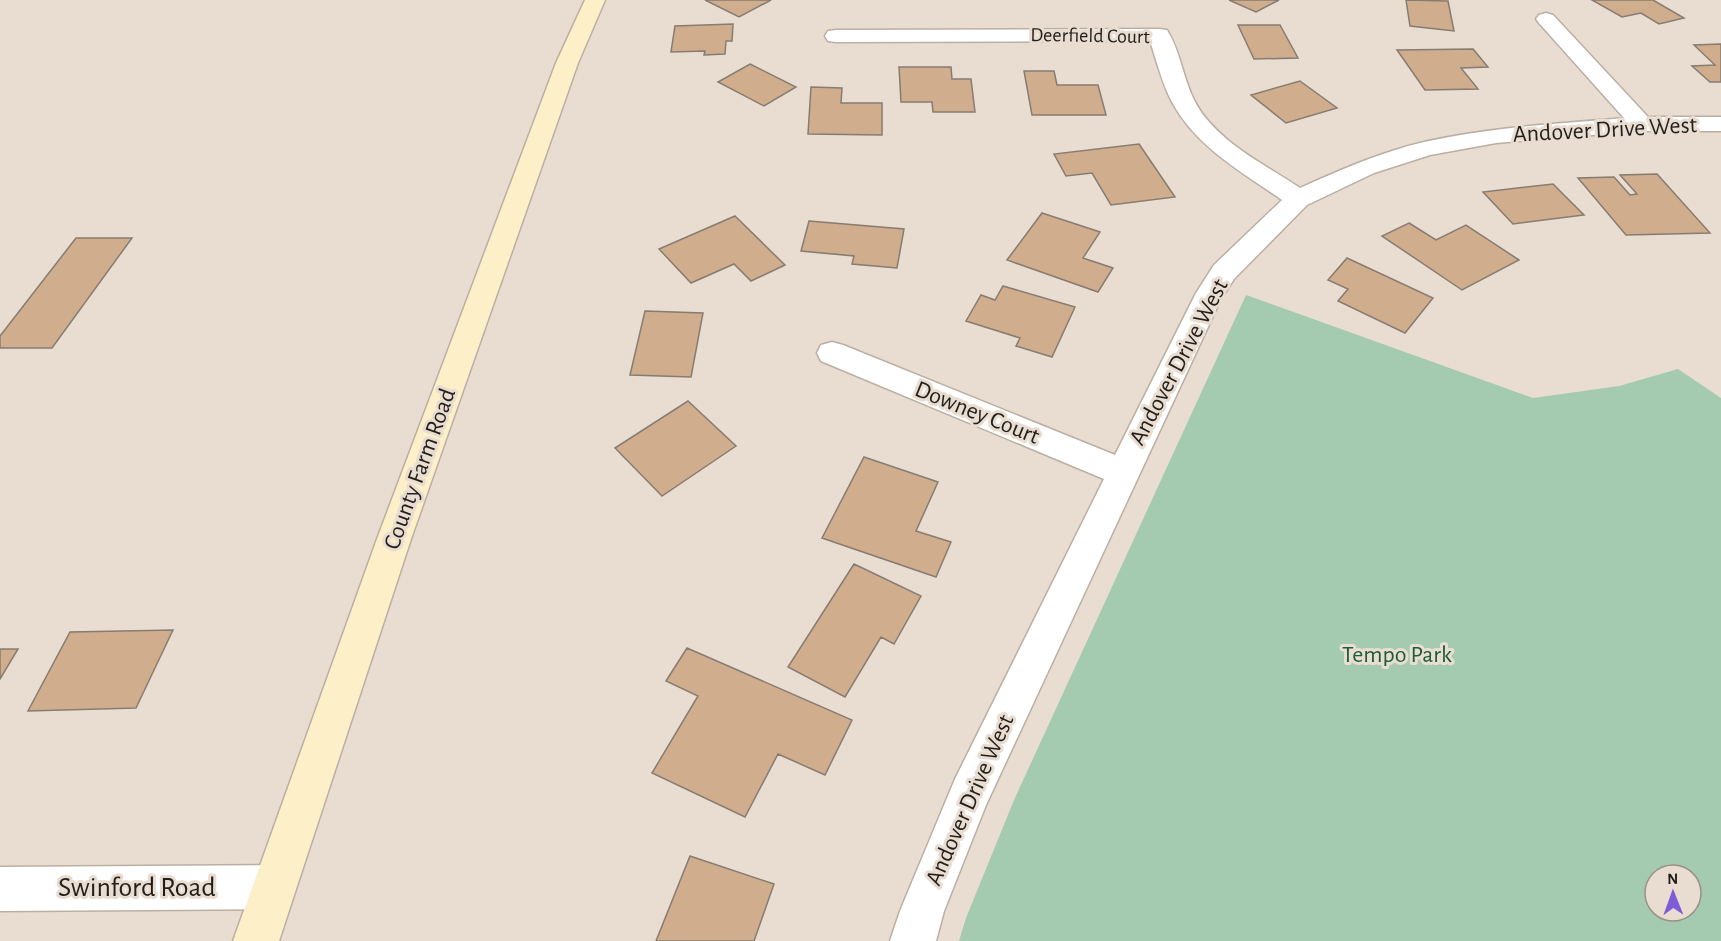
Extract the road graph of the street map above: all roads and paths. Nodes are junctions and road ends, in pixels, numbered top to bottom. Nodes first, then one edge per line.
1 (595, 0) edge
2 (1546, 19) dead end
3 (836, 36) dead end
4 (1642, 124) junction
5 (1721, 124) edge
6 (1298, 199) junction
7 (832, 353) dead end
8 (1122, 472) junction
9 (274, 886) junction
10 (0, 889) edge
11 (256, 941) edge
12 (913, 941) edge

1 - 9 main road, County Farm Road
2 - 4 street
3 - 6 street, Deerfield Court
4 - 5 street, Andover Drive West
4 - 6 street, Andover Drive West
6 - 8 street, Andover Drive West
7 - 8 street, Downey Court
8 - 12 street, Andover Drive West
9 - 10 street, Swinford Road
9 - 11 main road, County Farm Road

